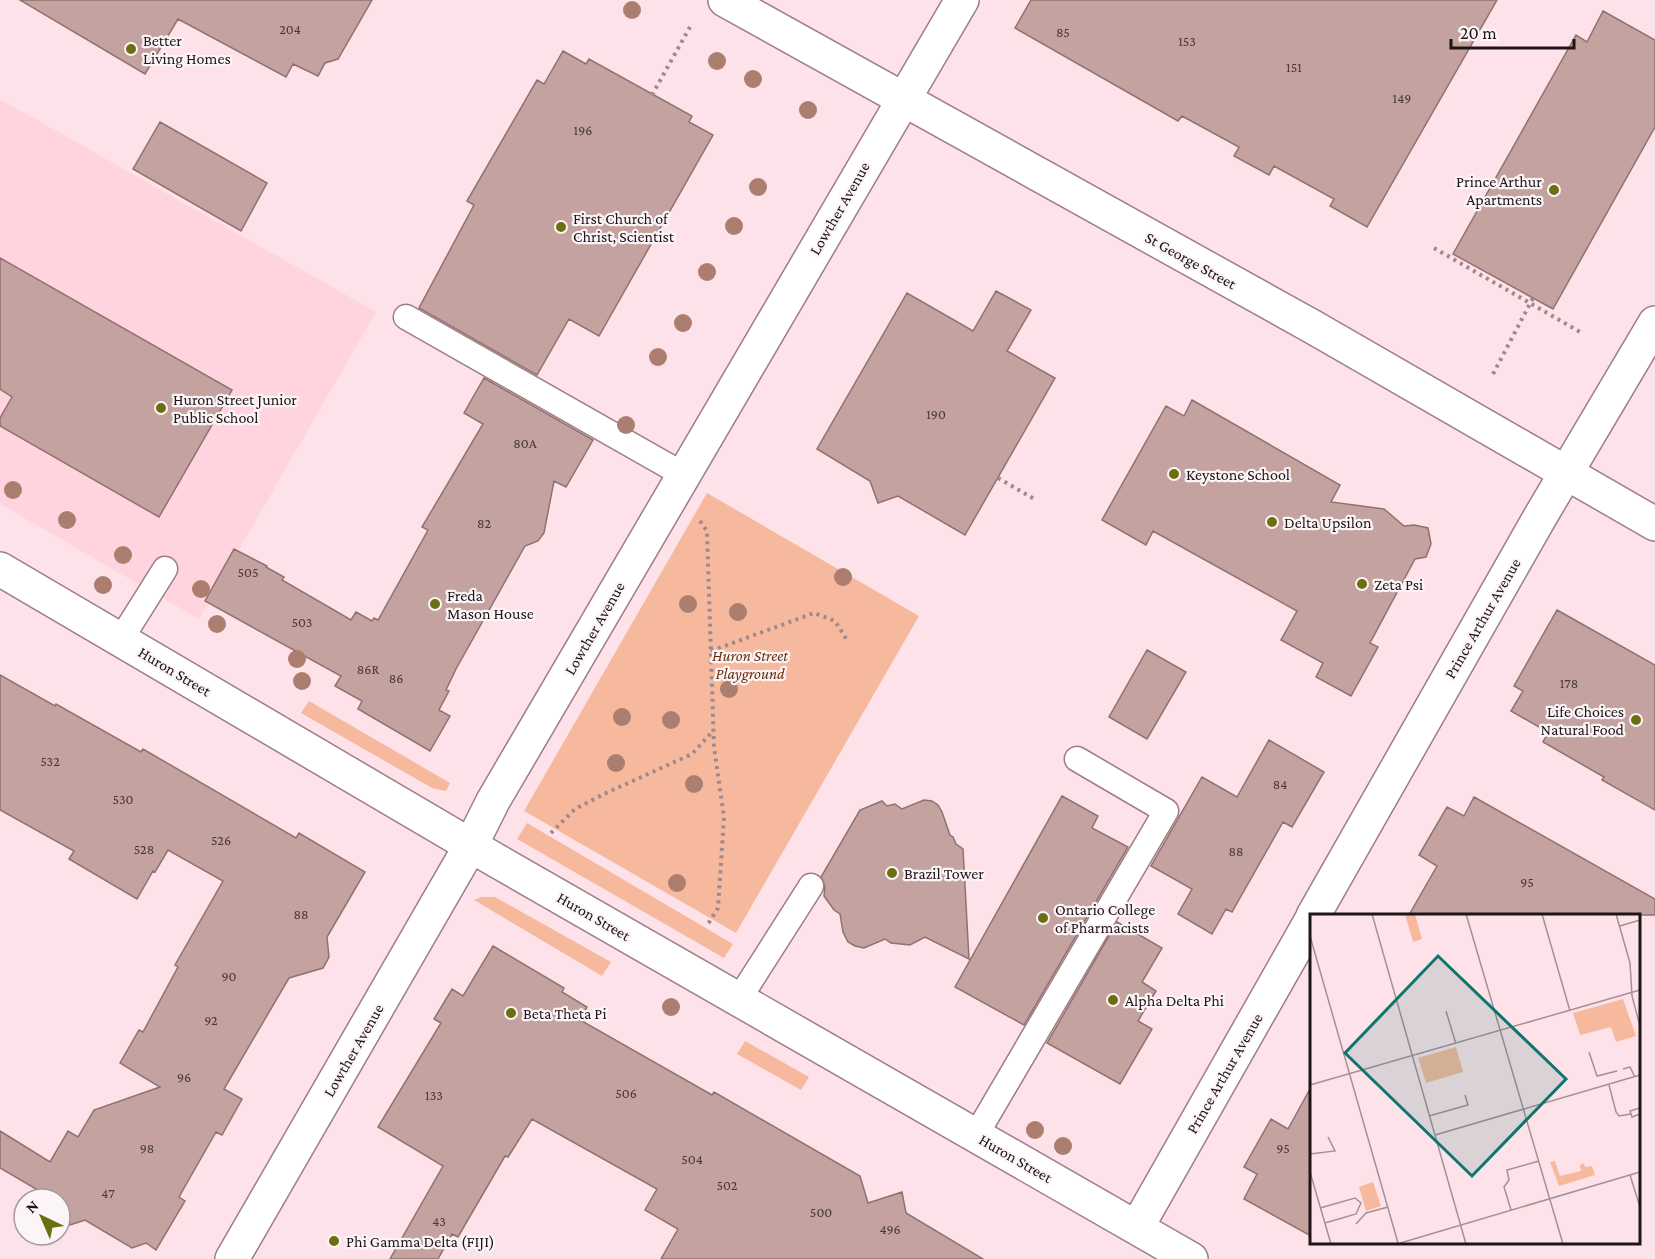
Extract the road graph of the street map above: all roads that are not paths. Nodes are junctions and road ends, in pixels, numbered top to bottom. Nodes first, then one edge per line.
1 (725, 0) edge
2 (962, 0) edge
3 (903, 100) junction
4 (406, 317) dead end
5 (1655, 323) edge
6 (1568, 473) junction
7 (684, 475) junction
8 (1655, 524) edge
9 (0, 569) edge
10 (165, 569) dead end
11 (121, 639) junction
12 (1077, 759) dead end
13 (471, 845) junction
14 (811, 886) dead end
15 (1314, 914) edge
16 (1310, 921) edge
17 (739, 999) junction
18 (976, 1135) junction
19 (1137, 1227) junction
20 (232, 1259) edge
21 (1191, 1259) edge

1 - 3 street, St George Street
2 - 3 street, Lowther Avenue
3 - 6 street, St George Street
3 - 7 street, Lowther Avenue
4 - 7 lane
5 - 6 street, Prince Arthur Avenue
6 - 8 street, St George Street
6 - 15 street, Prince Arthur Avenue
7 - 13 street, Lowther Avenue
9 - 11 street, Huron Street
10 - 11 lane
11 - 13 street, Huron Street
12 - 18 lane
13 - 17 street, Huron Street
13 - 20 street, Lowther Avenue
14 - 17 lane
16 - 19 street, Prince Arthur Avenue
17 - 18 street, Huron Street
18 - 19 street, Huron Street
19 - 21 street, Huron Street

